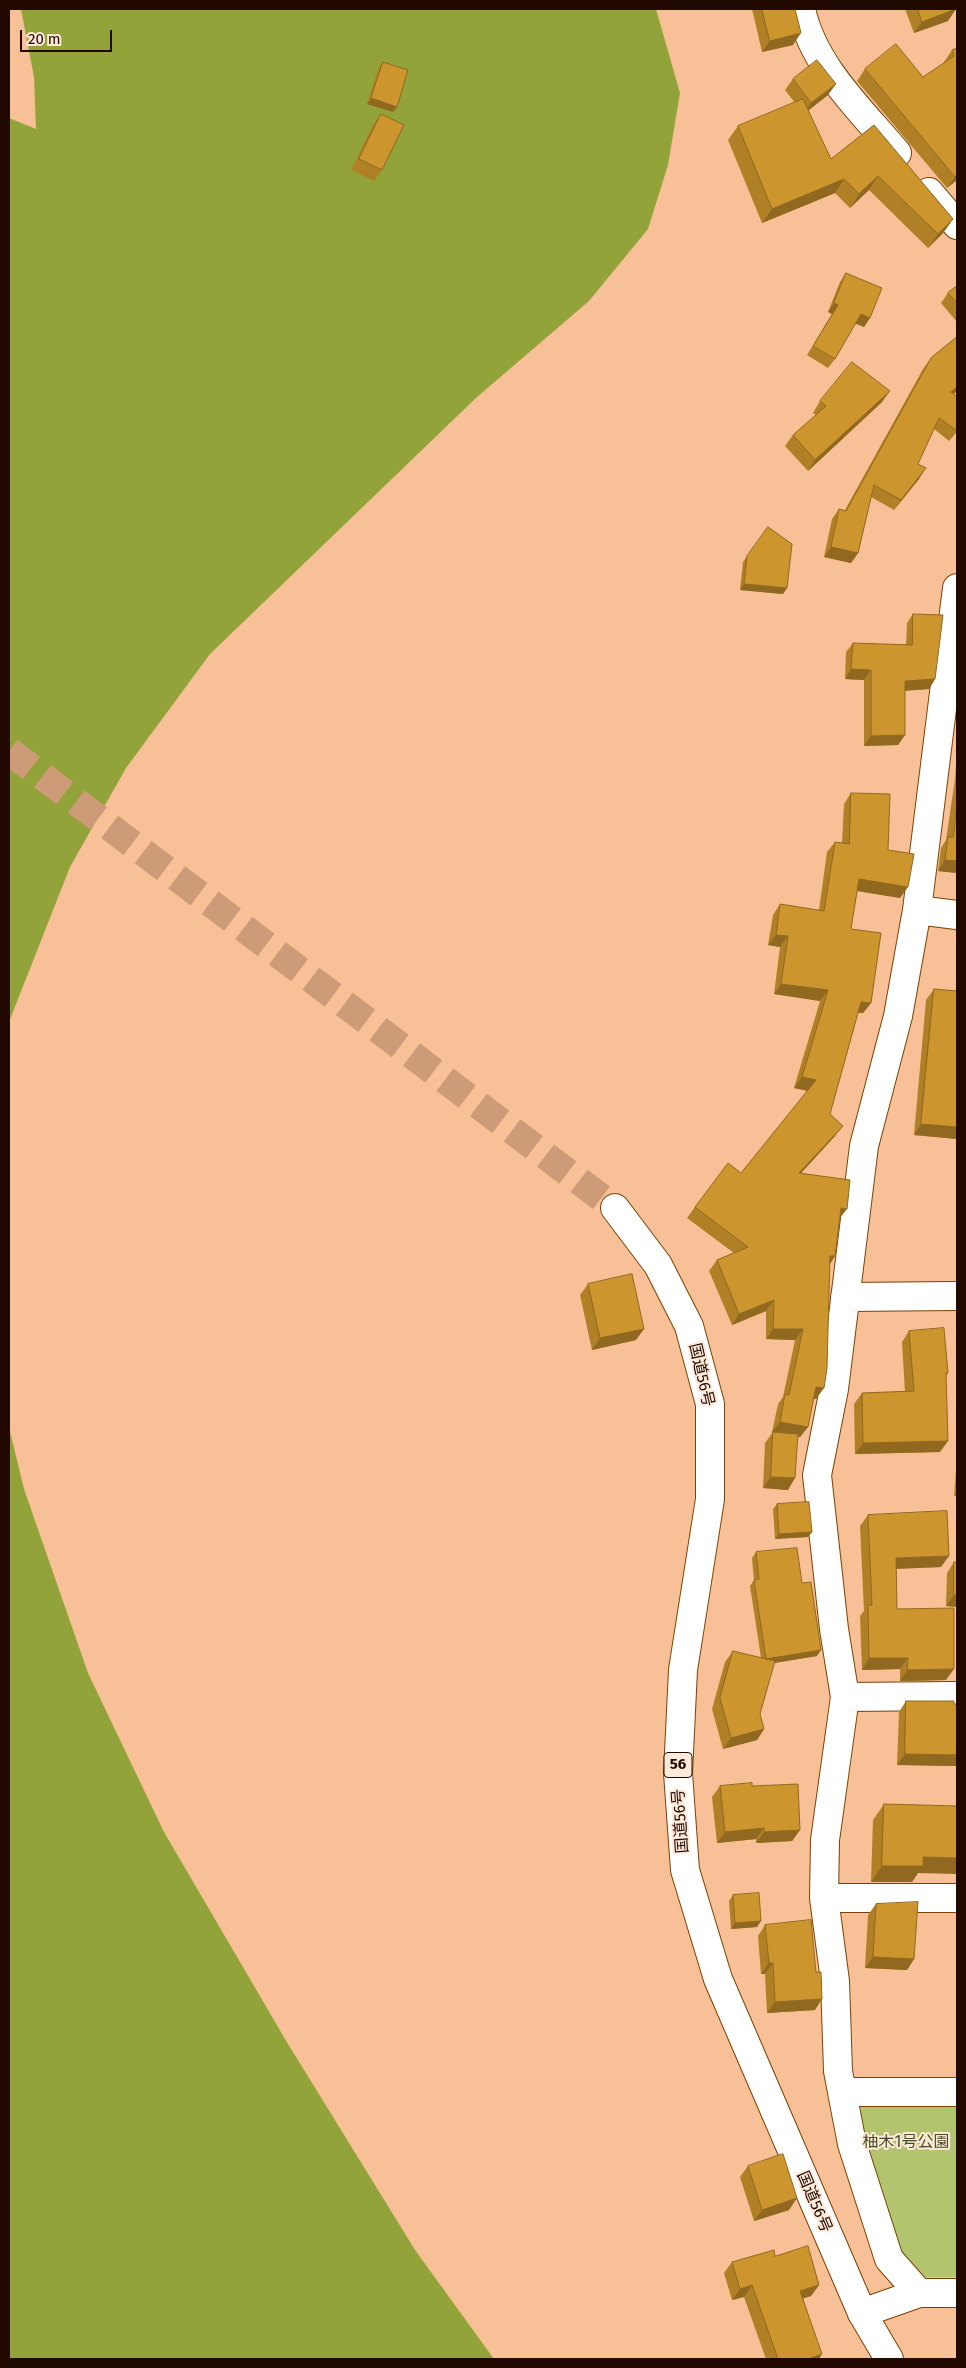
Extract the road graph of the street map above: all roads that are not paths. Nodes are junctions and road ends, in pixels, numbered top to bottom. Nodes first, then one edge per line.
1 (801, 9) edge
2 (957, 225) edge
3 (957, 588) edge
4 (918, 910) junction
5 (957, 914) edge
6 (615, 1208) tunnel mouth
7 (957, 1296) edge
8 (845, 1297) junction
9 (957, 1696) edge
10 (845, 1697) junction
11 (824, 1898) junction
12 (957, 1898) edge
13 (842, 2092) junction
14 (957, 2092) edge
15 (918, 2293) junction
16 (957, 2293) edge
17 (862, 2313) junction
18 (889, 2359) edge

1 - 2 main road
3 - 4 main road
4 - 5 main road
4 - 8 main road
6 - 17 main road, 国道56号 / 56
7 - 8 main road
8 - 10 main road
9 - 10 main road
10 - 11 main road
11 - 12 main road
11 - 13 main road
13 - 14 main road
13 - 15 main road
15 - 16 main road
15 - 17 main road
17 - 18 main road, 国道56号 / 56

